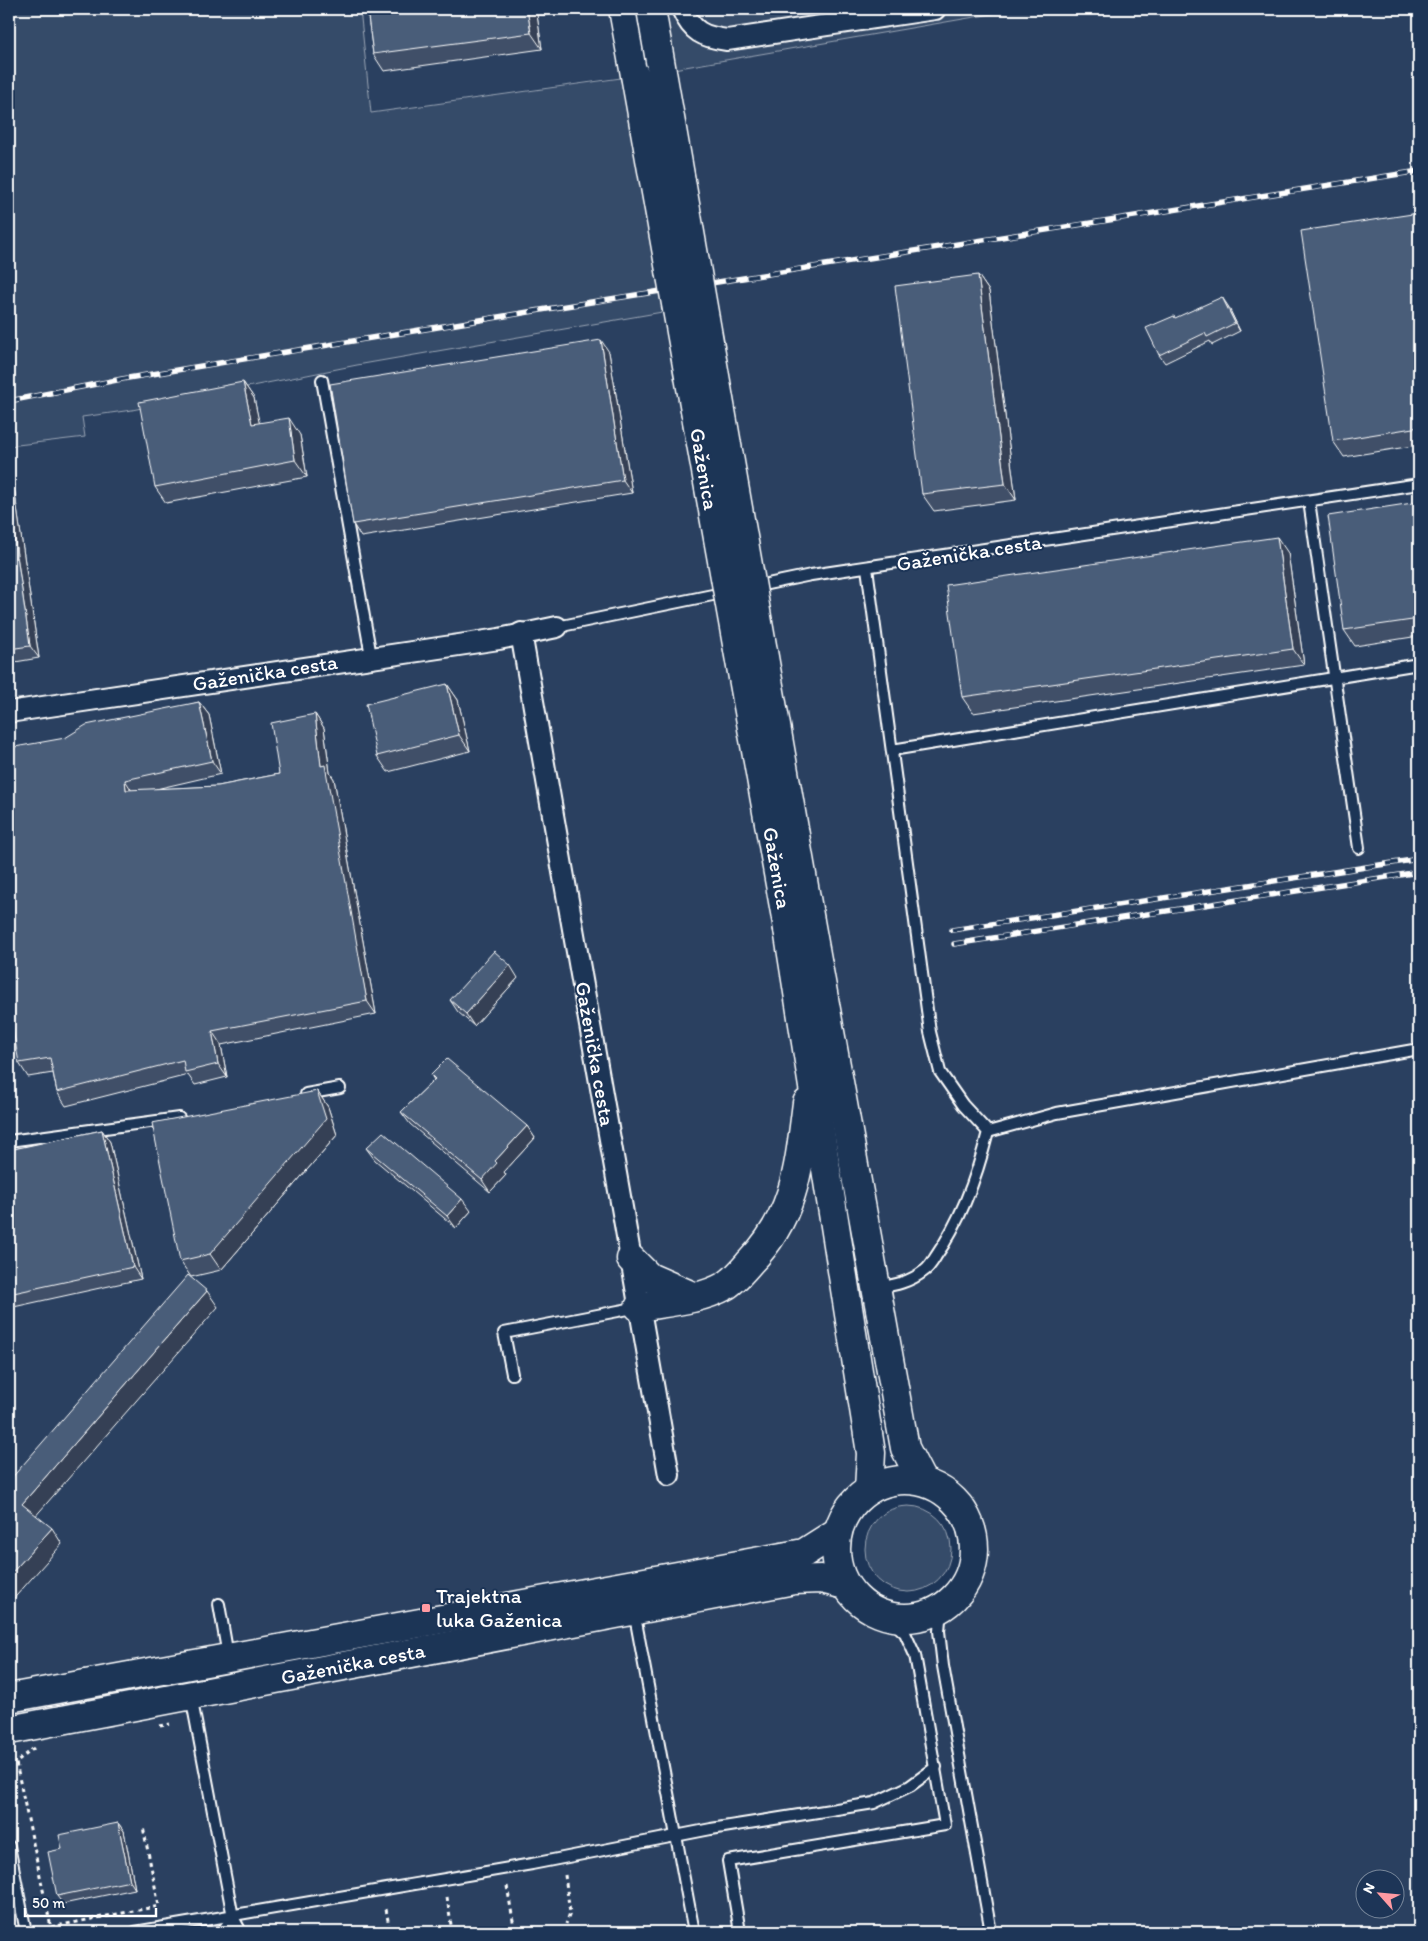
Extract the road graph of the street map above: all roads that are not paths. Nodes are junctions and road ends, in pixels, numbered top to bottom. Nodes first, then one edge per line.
1 (623, 9) edge
2 (651, 9) edge
3 (682, 9) edge
4 (935, 9) edge
5 (322, 380) dead end
6 (1419, 484) edge
7 (1309, 501) junction
8 (868, 568) junction
9 (557, 627) joint
10 (521, 633) junction
11 (371, 656) junction
12 (1419, 664) edge
13 (1333, 678) junction
14 (9, 712) edge
15 (892, 750) junction
16 (1359, 848) dead end
17 (799, 925) junction
18 (1419, 1049) edge
19 (811, 1073) junction
20 (340, 1088) dead end
21 (292, 1097) edge
22 (188, 1116) edge
23 (988, 1132) junction
24 (9, 1141) edge
25 (631, 1259) junction
26 (875, 1288) junction
27 (695, 1298) junction
28 (639, 1307) junction
29 (512, 1374) dead end
30 (669, 1475) dead end
31 (922, 1481) junction
32 (869, 1490) junction
33 (838, 1532) junction
34 (846, 1585) junction
35 (219, 1604) dead end
36 (941, 1609) junction
37 (634, 1610) junction
38 (888, 1617) junction
39 (228, 1657) junction
40 (190, 1695) junction
41 (9, 1698) edge
42 (9, 1730) edge
43 (936, 1767) junction
44 (676, 1836) junction
45 (9, 1846) edge
46 (232, 1917) junction
47 (175, 1926) junction
48 (26, 1932) edge
49 (135, 1932) edge
50 (165, 1932) edge
51 (222, 1932) edge
52 (240, 1932) edge
53 (694, 1932) edge
54 (740, 1932) edge
55 (991, 1932) edge

1 - 17 main road, Gaženica, bridge
2 - 17 main road, Gaženica, bridge
3 - 4 street
5 - 11 lane
6 - 7 lane, Gaženička cesta
7 - 8 lane, Gaženička cesta
7 - 13 lane
8 - 9 lane, Gaženička cesta
8 - 15 lane
9 - 10 street, Gaženička cesta
10 - 11 street, Gaženička cesta
10 - 25 street, Gaženička cesta
11 - 14 street, Gaženička cesta
12 - 13 lane
13 - 15 lane
13 - 16 lane
15 - 23 lane
17 - 19 main road
17 - 26 main road
18 - 23 lane
19 - 27 main road
19 - 32 main road
20 - 21 lane
22 - 24 lane
23 - 26 lane
25 - 27 main road
25 - 28 street, Gaženička cesta
26 - 31 main road
27 - 28 main road
28 - 29 lane
28 - 30 street, Gaženička cesta
31 - 32 main road
31 - 36 main road
32 - 33 main road
33 - 34 main road
33 - 39 main road, Gaženička cesta
34 - 37 main road, Gaženička cesta
34 - 38 main road
35 - 39 lane
36 - 38 main road
36 - 55 lane
37 - 40 main road, Gaženička cesta
37 - 44 lane
38 - 43 lane
39 - 41 main road, Gaženička cesta
40 - 42 main road, Gaženička cesta
40 - 46 lane
43 - 44 lane
43 - 54 lane
44 - 46 lane
44 - 53 lane
45 - 48 lane
46 - 47 lane
46 - 51 lane
46 - 52 lane
47 - 49 lane
47 - 50 lane

